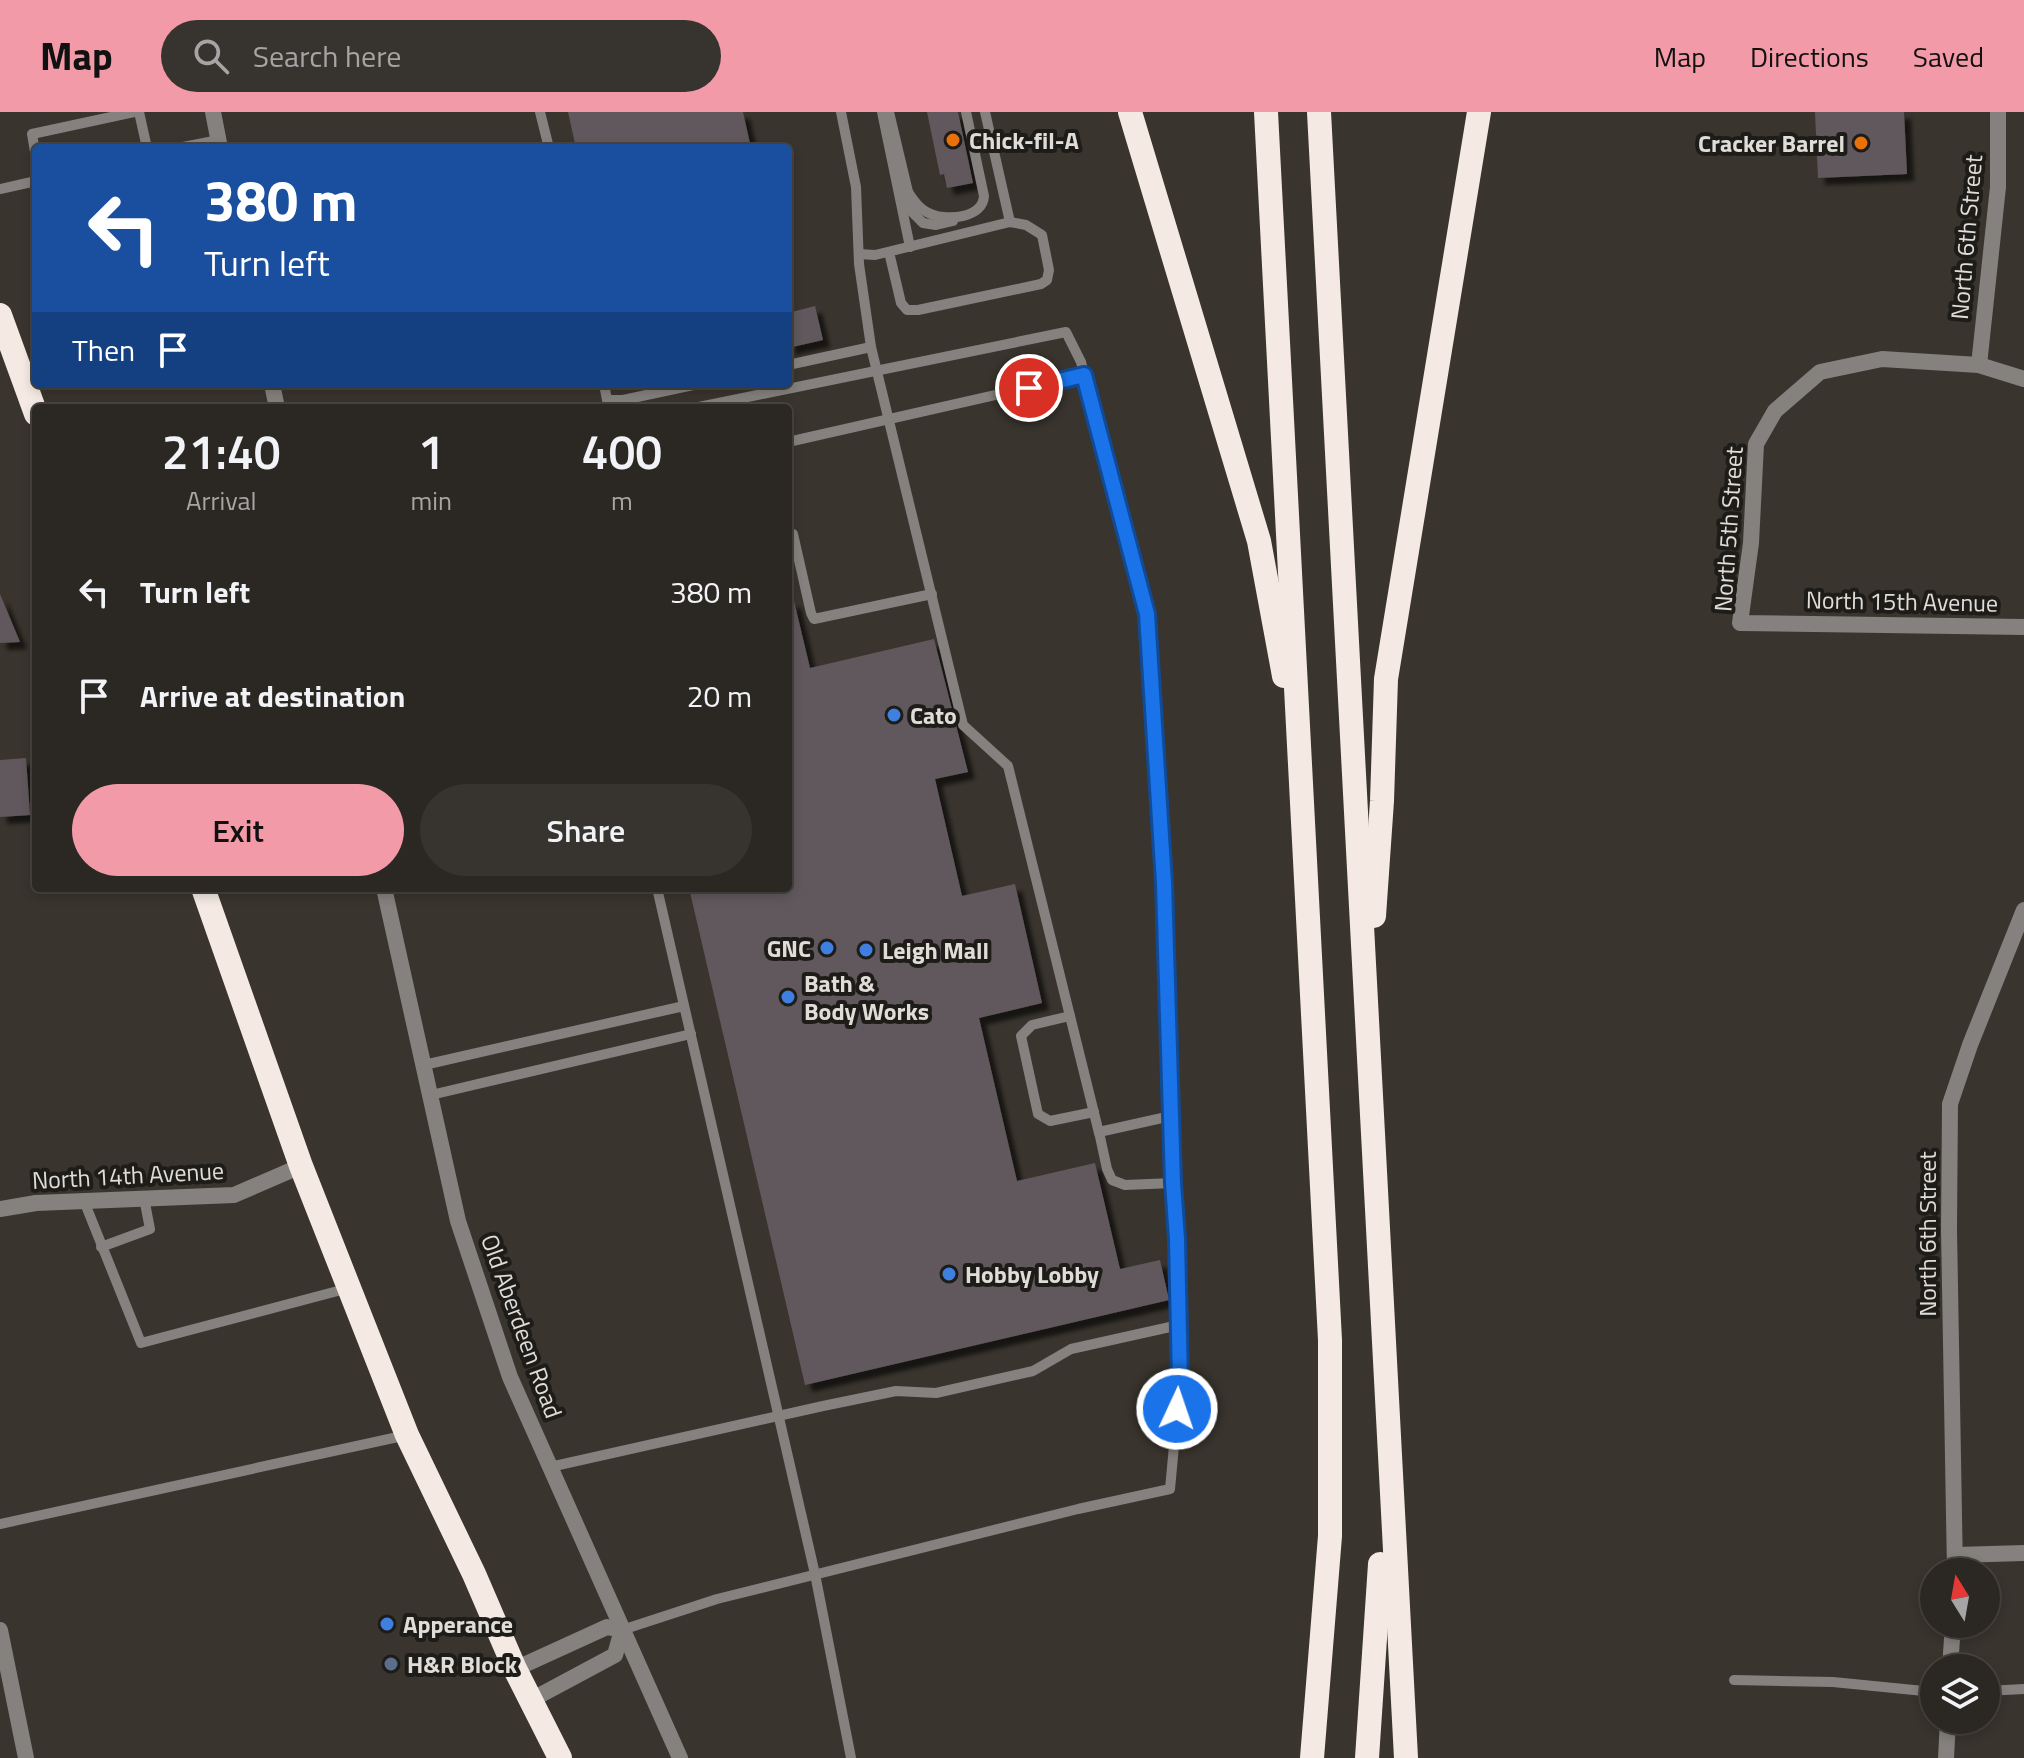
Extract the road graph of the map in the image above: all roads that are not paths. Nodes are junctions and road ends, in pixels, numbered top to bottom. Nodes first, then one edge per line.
1 (137, 112) edge
2 (213, 112) edge
3 (540, 112) edge
4 (841, 112) edge
5 (882, 112) edge
6 (889, 112) edge
7 (966, 112) edge
8 (985, 112) edge
9 (1130, 112) edge
10 (1266, 112) edge
11 (1319, 112) edge
12 (1479, 112) edge
13 (1998, 112) edge
14 (34, 144) edge
15 (146, 144) edge
16 (220, 144) edge
17 (548, 144) edge
18 (32, 182) edge
19 (0, 189) edge
20 (1010, 222) junction
21 (910, 247) junction
22 (889, 252) junction
23 (859, 254) junction
24 (0, 315) edge
25 (871, 347) junction
26 (792, 364) edge
27 (1979, 365) junction
28 (878, 369) junction
29 (1084, 375) junction
30 (2024, 379) edge
31 (792, 387) edge
32 (605, 388) edge
33 (679, 388) edge
34 (788, 388) edge
35 (32, 404) edge
36 (713, 404) edge
37 (890, 418) junction
38 (792, 441) edge
39 (792, 534) edge
40 (932, 594) junction
41 (1779, 623) joint
42 (2024, 627) edge
43 (1302, 780) junction
44 (204, 892) edge
45 (385, 892) edge
46 (658, 892) edge
47 (2024, 910) edge
48 (684, 1006) junction
49 (1070, 1016) junction
50 (1367, 1026) junction
51 (691, 1034) junction
52 (424, 1065) junction
53 (431, 1095) junction
54 (1094, 1112) junction
55 (1171, 1116) junction
56 (1099, 1133) junction
57 (301, 1166) junction
58 (1173, 1183) junction
59 (144, 1198) junction
60 (84, 1201) junction
61 (0, 1209) edge
62 (101, 1247) junction
63 (349, 1288) junction
64 (1179, 1325) junction
65 (1382, 1325) junction
66 (778, 1415) junction
67 (407, 1435) junction
68 (550, 1467) junction
69 (0, 1524) edge
70 (2024, 1553) edge
71 (1956, 1558) edge
72 (1993, 1558) edge
73 (815, 1574) junction
74 (0, 1630) edge
75 (622, 1630) junction
76 (2, 1652) edge
77 (515, 1669) junction
78 (1734, 1680) dead end
79 (2024, 1689) edge
80 (2000, 1690) edge
81 (1920, 1691) edge
82 (531, 1700) junction
83 (1947, 1734) edge
84 (26, 1758) edge
85 (560, 1758) edge
86 (680, 1758) edge
87 (851, 1758) edge
88 (1312, 1758) edge
89 (1367, 1758) edge
90 (1406, 1758) edge
91 (1946, 1758) edge

1 - 14 lane
1 - 15 lane
2 - 16 street
3 - 17 lane
4 - 23 lane
5 - 21 lane
6 - 7 lane
8 - 20 lane
9 - 43 highway
10 - 43 highway
11 - 50 highway
12 - 50 highway
13 - 27 street, North 6th Street
18 - 19 lane
20 - 21 lane
20 - 22 lane
21 - 22 lane
22 - 23 lane
23 - 25 lane
24 - 35 highway
25 - 26 lane
25 - 28 lane
27 - 30 street
27 - 41 street, North 5th Street
28 - 29 lane
28 - 31 lane
28 - 37 lane
29 - 37 lane
29 - 55 lane
32 - 33 lane
34 - 36 lane
37 - 38 lane
37 - 40 lane
39 - 40 lane
40 - 49 lane
41 - 42 street, North 15th Avenue
43 - 88 highway
44 - 57 highway
45 - 52 street, Old Aberdeen Road
46 - 48 lane
47 - 71 street, North 6th Street
48 - 51 lane
48 - 52 lane
49 - 54 lane
49 - 54 lane
50 - 65 highway
51 - 53 lane
51 - 66 lane
52 - 53 street, Old Aberdeen Road
53 - 68 street, Old Aberdeen Road
54 - 56 lane
55 - 56 lane
55 - 58 lane
56 - 58 lane
57 - 59 street, North 14th Avenue
57 - 63 highway
58 - 64 lane
59 - 60 street, North 14th Avenue
59 - 62 lane
60 - 61 street, North 14th Avenue
60 - 62 lane
62 - 63 lane
63 - 67 highway
64 - 66 lane
64 - 73 lane
65 - 89 highway
65 - 90 highway
66 - 68 lane
66 - 73 lane
67 - 69 lane
67 - 77 highway
68 - 75 street, Old Aberdeen Road
70 - 72 street
73 - 75 lane
73 - 87 lane
74 - 76 street
75 - 77 street
75 - 82 street
75 - 86 street, Old Aberdeen Road
76 - 84 street
77 - 82 highway
78 - 81 lane
79 - 80 lane
82 - 85 highway
83 - 91 street

